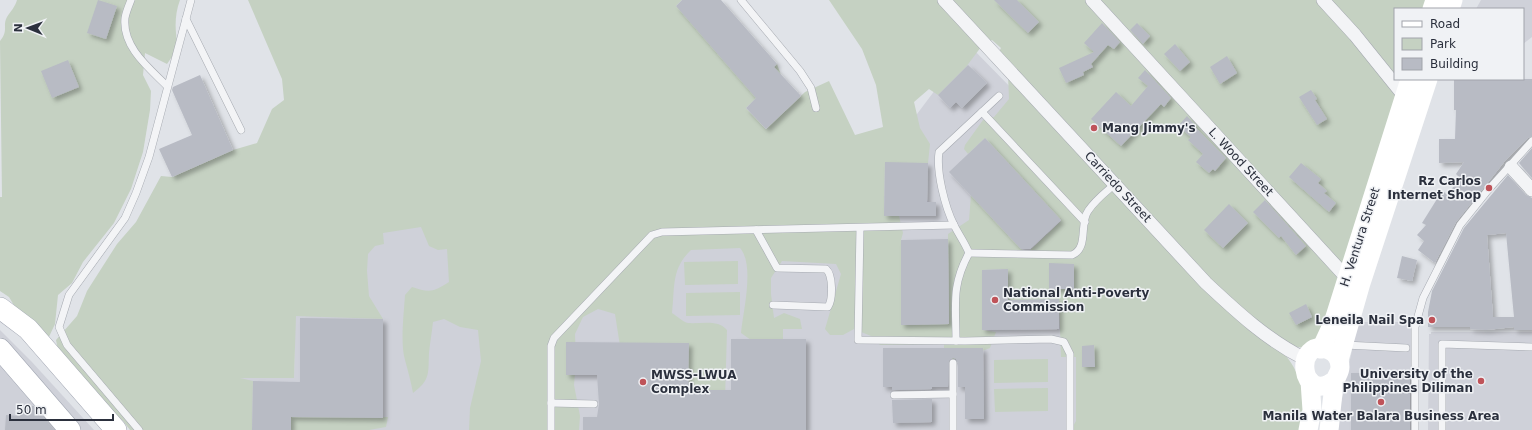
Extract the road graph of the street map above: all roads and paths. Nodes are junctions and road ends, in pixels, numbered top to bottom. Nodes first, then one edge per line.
1 (131, 0) edge
2 (191, 0) edge
3 (741, 0) edge
4 (944, 0) edge
5 (1092, 0) edge
6 (1323, 0) edge
7 (186, 20) junction
8 (1394, 79) edge
9 (1394, 80) edge
10 (1410, 80) edge
11 (1427, 80) edge
12 (167, 86) junction
13 (999, 96) dead end
14 (1412, 100) junction
15 (816, 108) dead end
16 (982, 112) junction
17 (241, 130) dead end
18 (1532, 141) edge
19 (1511, 167) junction
20 (1115, 184) junction
21 (1532, 190) edge
22 (1085, 222) junction
23 (954, 225) junction
24 (860, 228) junction
25 (756, 230) junction
26 (969, 253) junction
27 (1354, 281) junction
28 (773, 305) dead end
29 (0, 308) edge
30 (956, 341) junction
31 (1532, 347) edge
32 (1406, 348) dead end
33 (0, 349) edge
34 (1321, 349) junction
35 (1341, 352) junction
36 (1305, 360) junction
37 (953, 363) dead end
38 (1335, 380) junction
39 (1310, 381) junction
40 (953, 394) junction
41 (894, 395) dead end
42 (551, 403) junction
43 (594, 404) dead end
44 (70, 430) edge
45 (116, 430) edge
46 (139, 430) edge
47 (551, 430) edge
48 (953, 430) edge
49 (1070, 430) edge
50 (1308, 430) edge
51 (1328, 430) edge
52 (1416, 430) edge
53 (1442, 430) edge

1 - 12 lane
2 - 7 lane
3 - 15 lane
4 - 20 street, Carriedo Street
5 - 27 street, L. Wood Street
6 - 8 street
7 - 12 lane
7 - 17 lane
9 - 14 street
10 - 14 street, H. Ventura Street
11 - 14 street, H. Ventura Street
12 - 46 lane
13 - 16 lane
14 - 27 street, H. Ventura Street
16 - 22 lane
16 - 23 lane
18 - 19 lane
19 - 21 street
19 - 52 lane
20 - 22 lane
20 - 36 street, Carriedo Street
22 - 26 lane
23 - 24 lane
23 - 26 lane
24 - 25 lane
24 - 30 lane
25 - 28 lane
25 - 42 lane
26 - 30 lane
27 - 34 street, H. Ventura Street
27 - 35 street, H. Ventura Street
29 - 45 main road
30 - 49 lane
31 - 53 lane
32 - 35 lane
33 - 44 main road
34 - 35 street
34 - 36 street
35 - 38 street
36 - 39 street
37 - 40 lane
38 - 39 street
38 - 51 street
39 - 50 street
40 - 41 lane
40 - 48 lane
42 - 43 lane
42 - 47 lane

